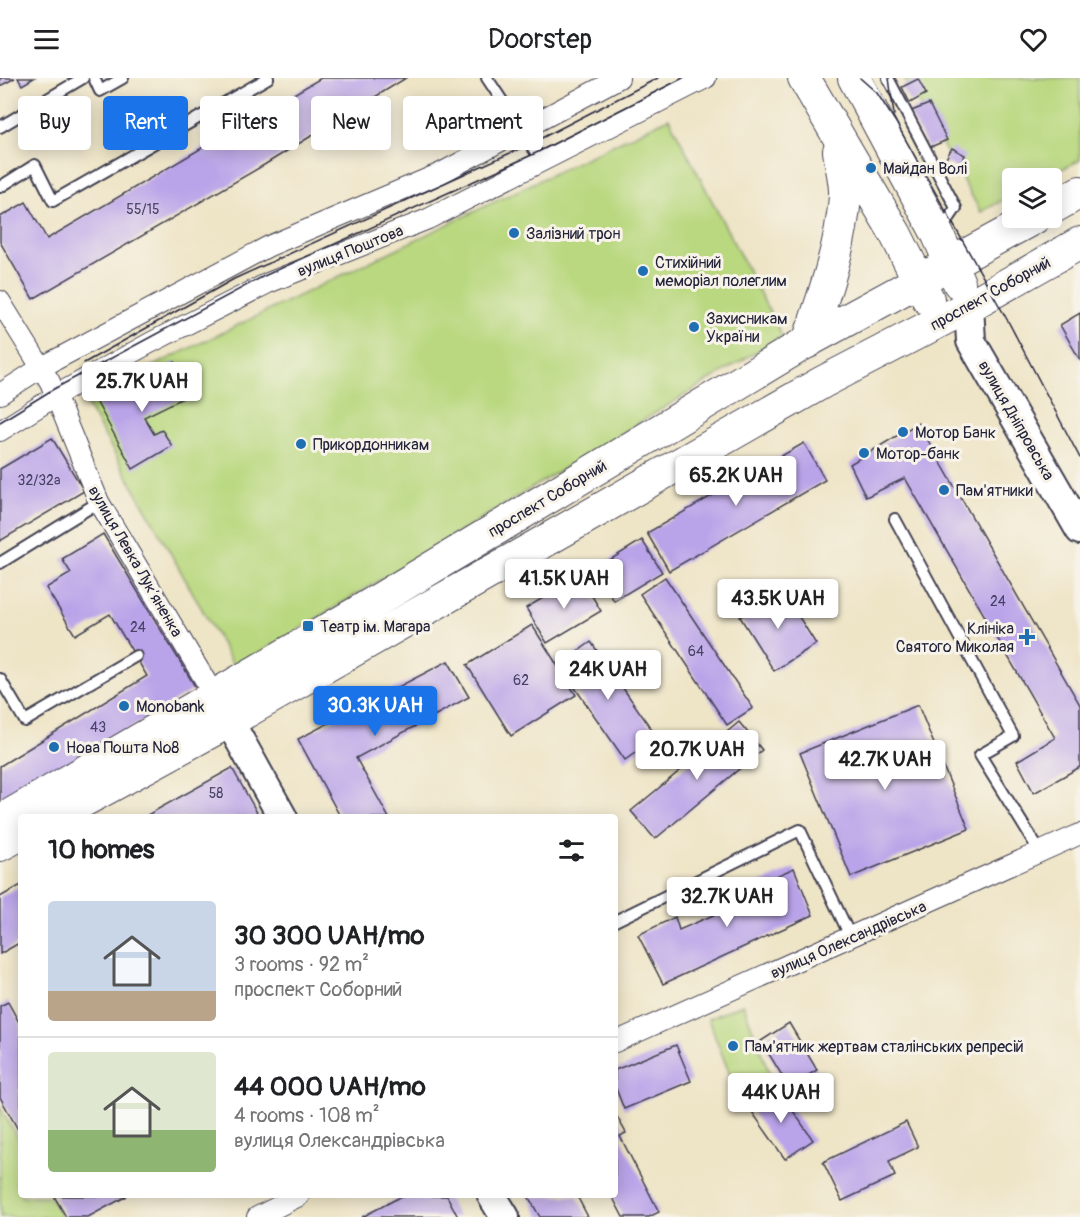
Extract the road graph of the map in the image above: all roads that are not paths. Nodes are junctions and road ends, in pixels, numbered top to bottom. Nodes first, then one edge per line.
1 (83, 78) edge
2 (94, 78) edge
3 (123, 78) edge
4 (268, 78) edge
5 (487, 78) edge
6 (619, 78) edge
7 (706, 78) edge
8 (804, 78) edge
9 (854, 78) edge
10 (888, 78) edge
11 (498, 96) edge
12 (543, 118) edge
13 (0, 127) edge
14 (838, 138) junction
15 (483, 150) edge
16 (534, 150) edge
17 (543, 163) junction
18 (0, 187) edge
19 (1080, 192) edge
20 (1062, 202) edge
21 (1016, 228) edge
22 (938, 235) junction
23 (1080, 243) edge
24 (950, 264) junction
25 (919, 281) junction
26 (0, 301) edge
27 (969, 306) junction
28 (940, 321) junction
29 (971, 341) junction
30 (808, 342) junction
31 (42, 368) junction
32 (0, 394) edge
33 (55, 398) junction
34 (0, 431) edge
35 (99, 502) junction
36 (895, 519) dead end
37 (1080, 530) edge
38 (0, 563) edge
39 (136, 656) dead end
40 (0, 679) edge
41 (214, 694) junction
42 (230, 721) junction
43 (59, 814) edge
44 (281, 814) edge
45 (0, 821) edge
46 (1080, 834) edge
47 (18, 836) edge
48 (0, 845) edge
49 (1040, 852) junction
50 (618, 920) edge
51 (851, 938) junction
52 (618, 1041) edge
53 (295, 1198) edge
54 (493, 1198) edge
55 (258, 1217) edge
56 (505, 1217) edge

1 - 13 lane
2 - 3 lane
4 - 18 lane
5 - 11 lane
6 - 12 street, вулиця Поштова
7 - 17 street, вулиця Поштова
8 - 14 main road, вулиця Дніпровська
9 - 22 main road, вулиця Дніпровська
10 - 22 lane
14 - 25 main road, вулиця Дніпровська
14 - 30 main road
15 - 31 street, вулиця Поштова
16 - 17 lane
17 - 33 street, вулиця Поштова
19 - 20 main road
21 - 24 main road, проспект Соборний
22 - 24 main road, вулиця Дніпровська
23 - 27 main road, проспект Соборний
24 - 25 main road, проспект Соборний
24 - 27 main road, вулиця Дніпровська
25 - 28 main road, вулиця Дніпровська
25 - 30 main road, проспект Соборний
26 - 31 street, вулиця Левка Лукʼяненка
27 - 28 main road, проспект Соборний
27 - 29 street, вулиця Дніпровська
28 - 29 street, вулиця Дніпровська
28 - 42 main road, проспект Соборний
29 - 37 street, вулиця Дніпровська
30 - 41 main road, проспект Соборний
31 - 32 street, вулиця Поштова
31 - 33 street, вулиця Левка Лукʼяненка
33 - 34 street, вулиця Поштова
33 - 35 street, вулиця Левка Лукʼяненка
35 - 38 lane
35 - 41 street, вулиця Левка Лукʼяненка
36 - 49 lane
39 - 40 lane
41 - 42 street, вулиця Левка Лукʼяненка
41 - 45 main road, проспект Соборний
42 - 43 main road, проспект Соборний
42 - 44 street, вулиця Левка Лукʼяненка
46 - 49 street, вулиця Олександрівська
47 - 48 main road
49 - 51 street, вулиця Олександрівська
50 - 51 lane
51 - 52 street, вулиця Олександрівська
53 - 55 street
54 - 56 street

